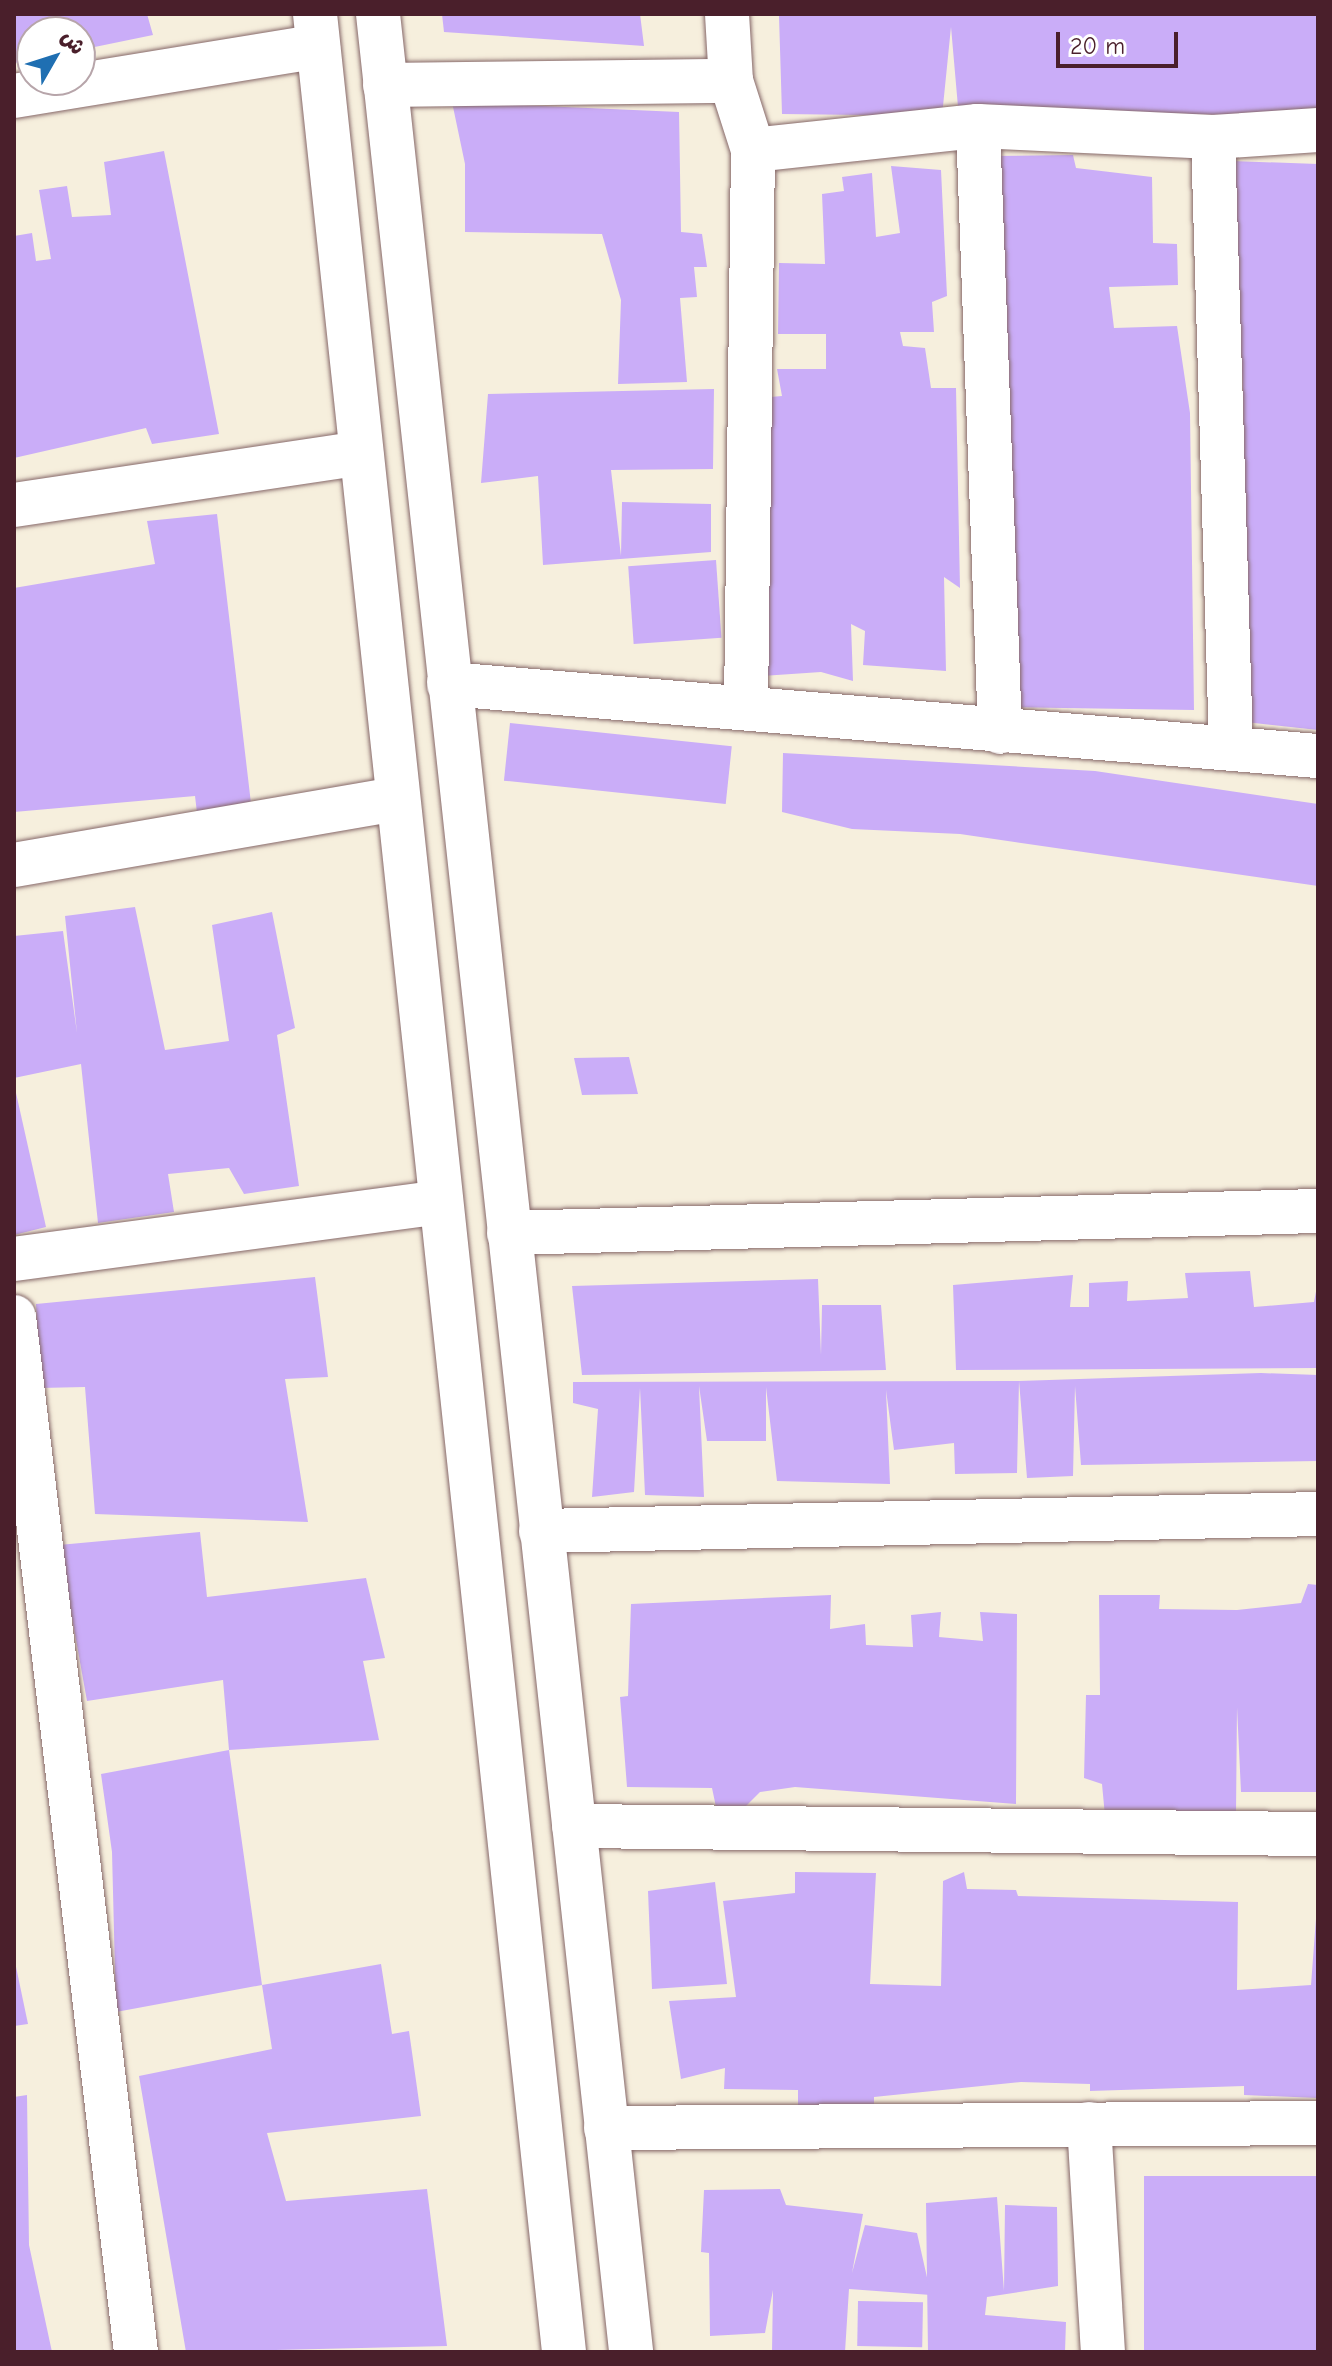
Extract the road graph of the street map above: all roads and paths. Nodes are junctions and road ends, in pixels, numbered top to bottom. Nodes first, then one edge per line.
1 (378, 14) edge
2 (727, 14) edge
3 (316, 30) edge
4 (731, 81) junction
5 (385, 85) junction
6 (14, 96) edge
7 (978, 126) junction
8 (1318, 130) edge
9 (1213, 137) junction
10 (753, 150) junction
11 (361, 453) junction
12 (14, 505) edge
13 (449, 684) junction
14 (746, 708) junction
15 (1000, 732) junction
16 (1231, 748) junction
17 (1318, 756) edge
18 (397, 799) junction
19 (14, 865) edge
20 (440, 1202) junction
21 (1318, 1211) edge
22 (509, 1233) junction
23 (14, 1259) edge
24 (14, 1317) edge
25 (523, 1363) junction
26 (457, 1369) junction
27 (1318, 1514) edge
28 (541, 1531) junction
29 (574, 1826) junction
30 (1318, 1834) edge
31 (1318, 2123) edge
32 (1089, 2124) junction
33 (606, 2128) junction
34 (136, 2352) edge
35 (564, 2352) edge
36 (631, 2352) edge
37 (1103, 2352) edge

1 - 5 street
2 - 4 street
3 - 6 street
3 - 11 street
4 - 5 street
4 - 10 street
5 - 13 street
7 - 9 street
7 - 10 street
7 - 15 street
8 - 9 street
9 - 16 street
10 - 14 street
11 - 12 street
11 - 18 street
13 - 14 street
13 - 22 street
14 - 15 street
15 - 16 street
16 - 17 street
18 - 19 street
18 - 20 street
20 - 23 street
20 - 26 street
21 - 22 street
22 - 25 street
24 - 34 street
25 - 26 street
25 - 28 street
26 - 35 street
27 - 28 street
28 - 29 street
29 - 30 street
29 - 33 street
31 - 32 street
32 - 33 street
32 - 37 street
33 - 36 street

